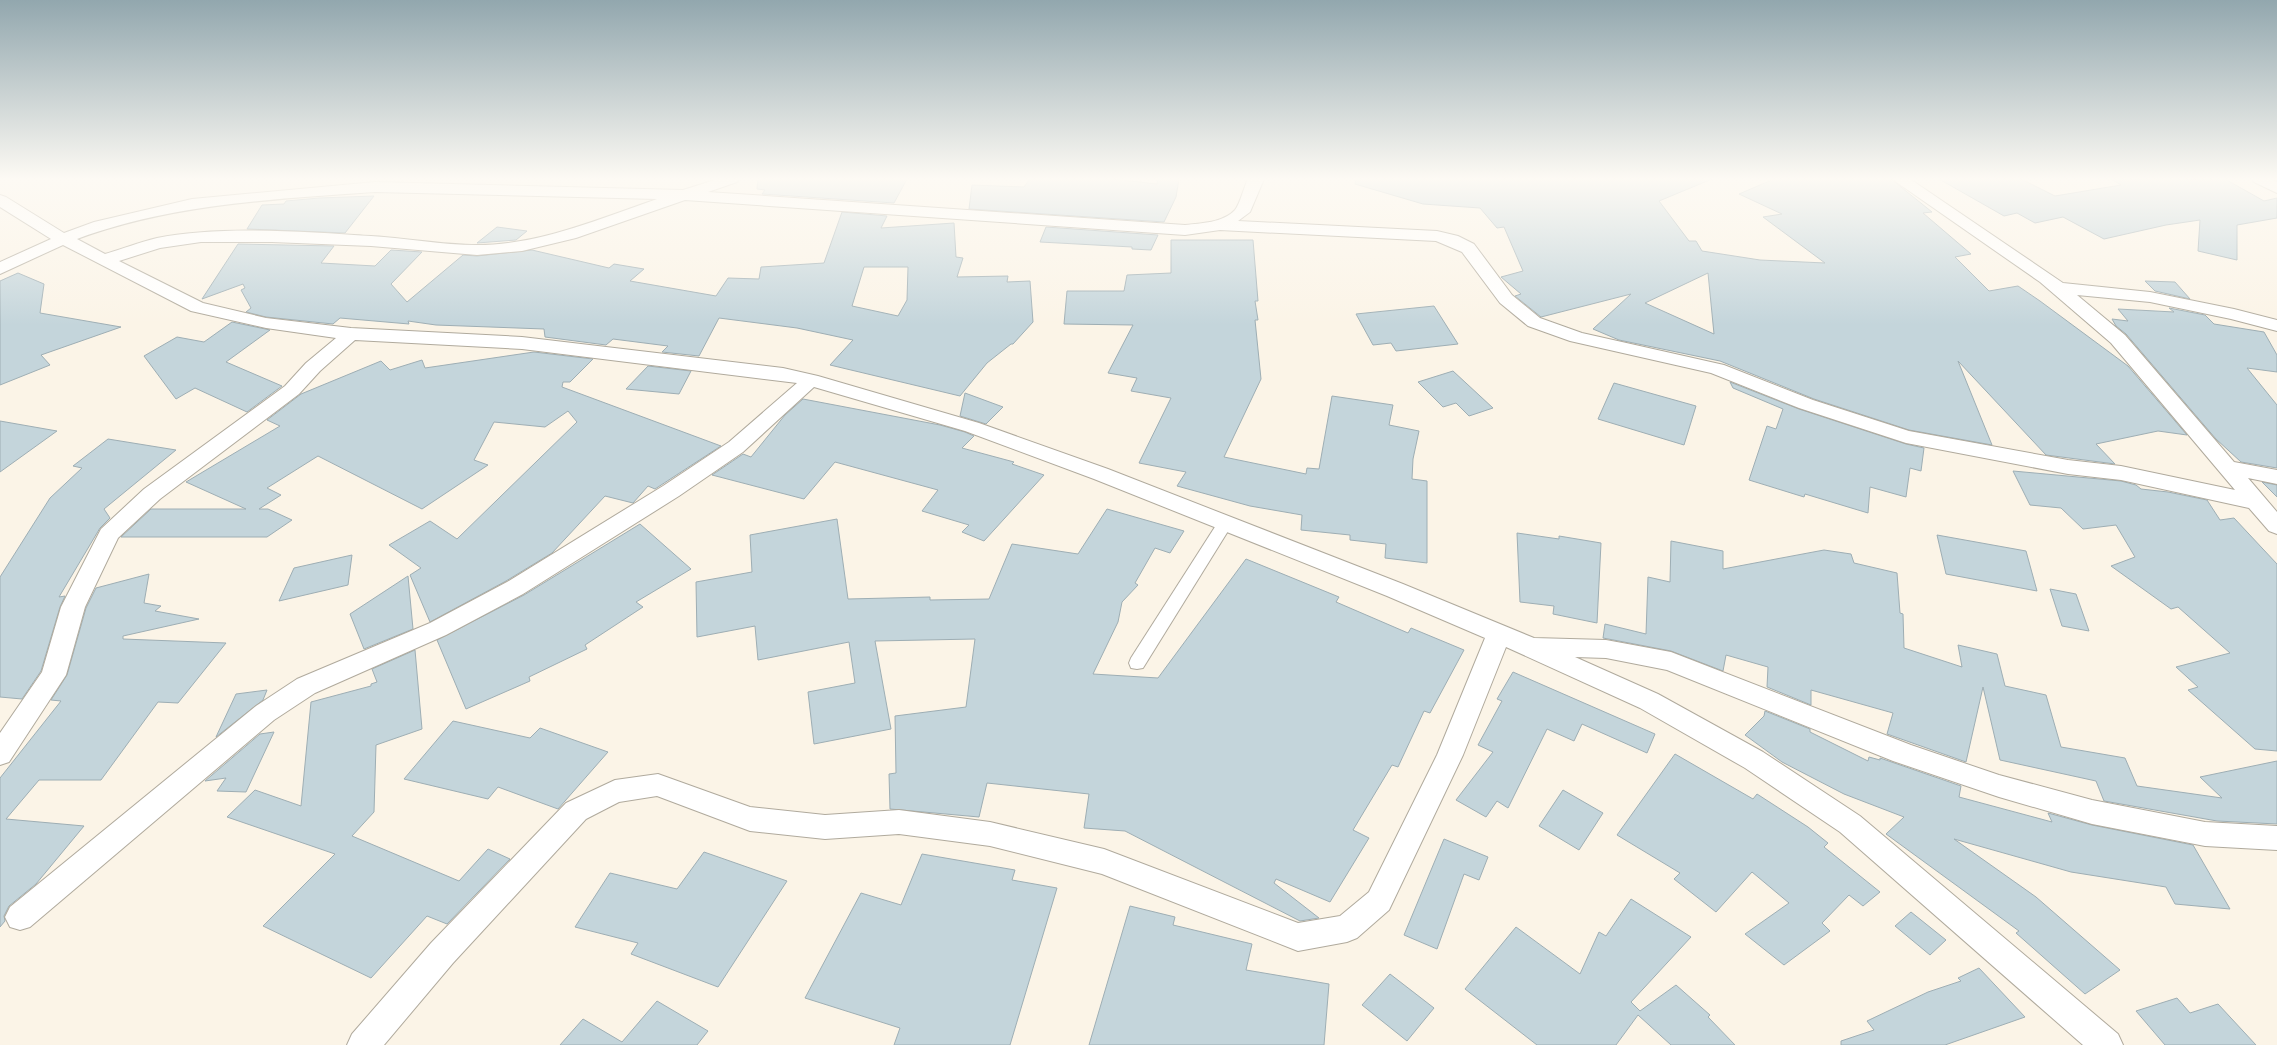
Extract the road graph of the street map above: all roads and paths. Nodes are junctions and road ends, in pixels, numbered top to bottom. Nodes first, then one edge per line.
1 (45, 228) edge
2 (93, 228) edge
3 (588, 228) edge
4 (1153, 228) edge
5 (1201, 228) edge
6 (1274, 228) edge
7 (1971, 228) edge
8 (63, 239) junction
9 (104, 260) junction
10 (0, 269) edge
11 (2058, 288) junction
12 (2277, 326) edge
13 (351, 334) junction
14 (811, 380) junction
15 (2229, 468) junction
16 (2277, 477) edge
17 (2257, 502) junction
18 (1225, 523) junction
19 (2277, 526) edge
20 (1499, 634) junction
21 (1526, 645) junction
22 (1137, 663) dead end
23 (0, 754) edge
24 (2277, 838) edge
25 (20, 917) dead end
26 (363, 1045) edge
27 (2107, 1045) edge

1 - 8 street
2 - 8 street
3 - 9 street
4 - 5 street
6 - 17 street
7 - 11 street
8 - 9 street
8 - 10 street
9 - 13 street
11 - 12 street
11 - 15 street
13 - 14 street
13 - 23 street
14 - 18 street
14 - 25 street
15 - 16 street
15 - 17 street
17 - 19 street
18 - 20 street
18 - 22 lane
20 - 21 street
20 - 26 street
21 - 24 street
21 - 27 street

